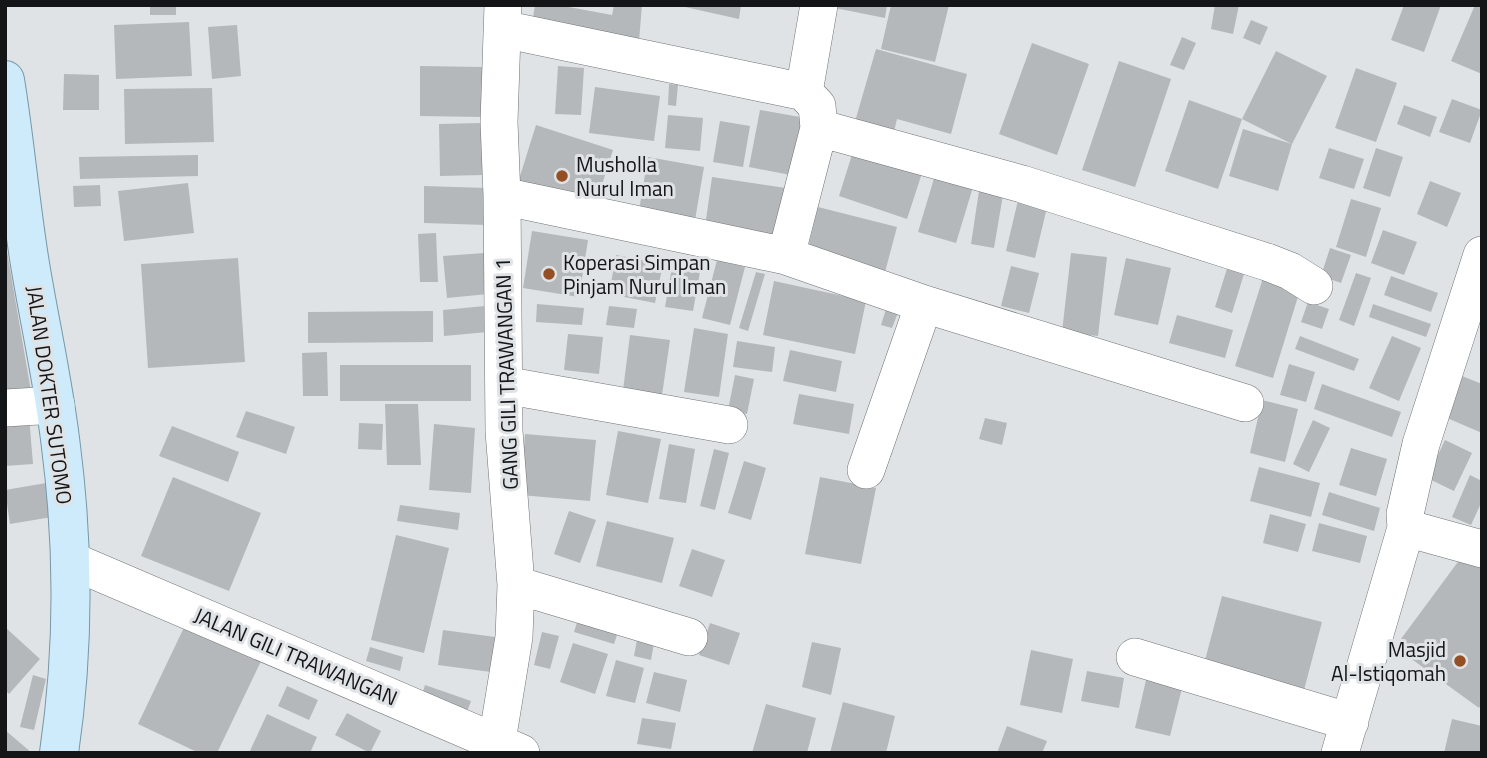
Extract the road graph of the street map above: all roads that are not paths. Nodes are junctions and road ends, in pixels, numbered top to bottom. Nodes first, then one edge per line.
1 (819, 5) edge
2 (503, 17) edge
3 (5, 80) edge
4 (804, 92) junction
5 (819, 128) junction
6 (502, 196) junction
7 (1482, 255) edge
8 (786, 256) junction
9 (1314, 286) dead end
10 (924, 304) junction
11 (504, 385) junction
12 (1245, 403) dead end
13 (55, 405) junction
14 (5, 408) edge
15 (729, 425) dead end
16 (866, 470) dead end
17 (1406, 528) junction
18 (1482, 549) edge
19 (70, 560) junction
20 (516, 584) junction
21 (688, 638) dead end
22 (1135, 657) dead end
23 (1345, 737) edge
24 (509, 747) edge
25 (59, 753) edge

1 - 4 street
2 - 4 street
2 - 6 street, GANG GILI TRAWANGAN 1
3 - 13 main road, JALAN DOKTER SUTOMO
4 - 5 street
5 - 8 street
5 - 9 street
6 - 8 street
6 - 11 street, GANG GILI TRAWANGAN 1
7 - 17 street
8 - 10 street
10 - 12 street
10 - 16 street
11 - 15 street
11 - 20 street, GANG GILI TRAWANGAN 1
13 - 14 street
13 - 19 main road, JALAN DOKTER SUTOMO
17 - 18 street
17 - 23 street
19 - 24 street, JALAN GILI TRAWANGAN
19 - 25 main road, JALAN DOKTER SUTOMO
20 - 21 street
20 - 24 street, GANG GILI TRAWANGAN 1
22 - 23 street

